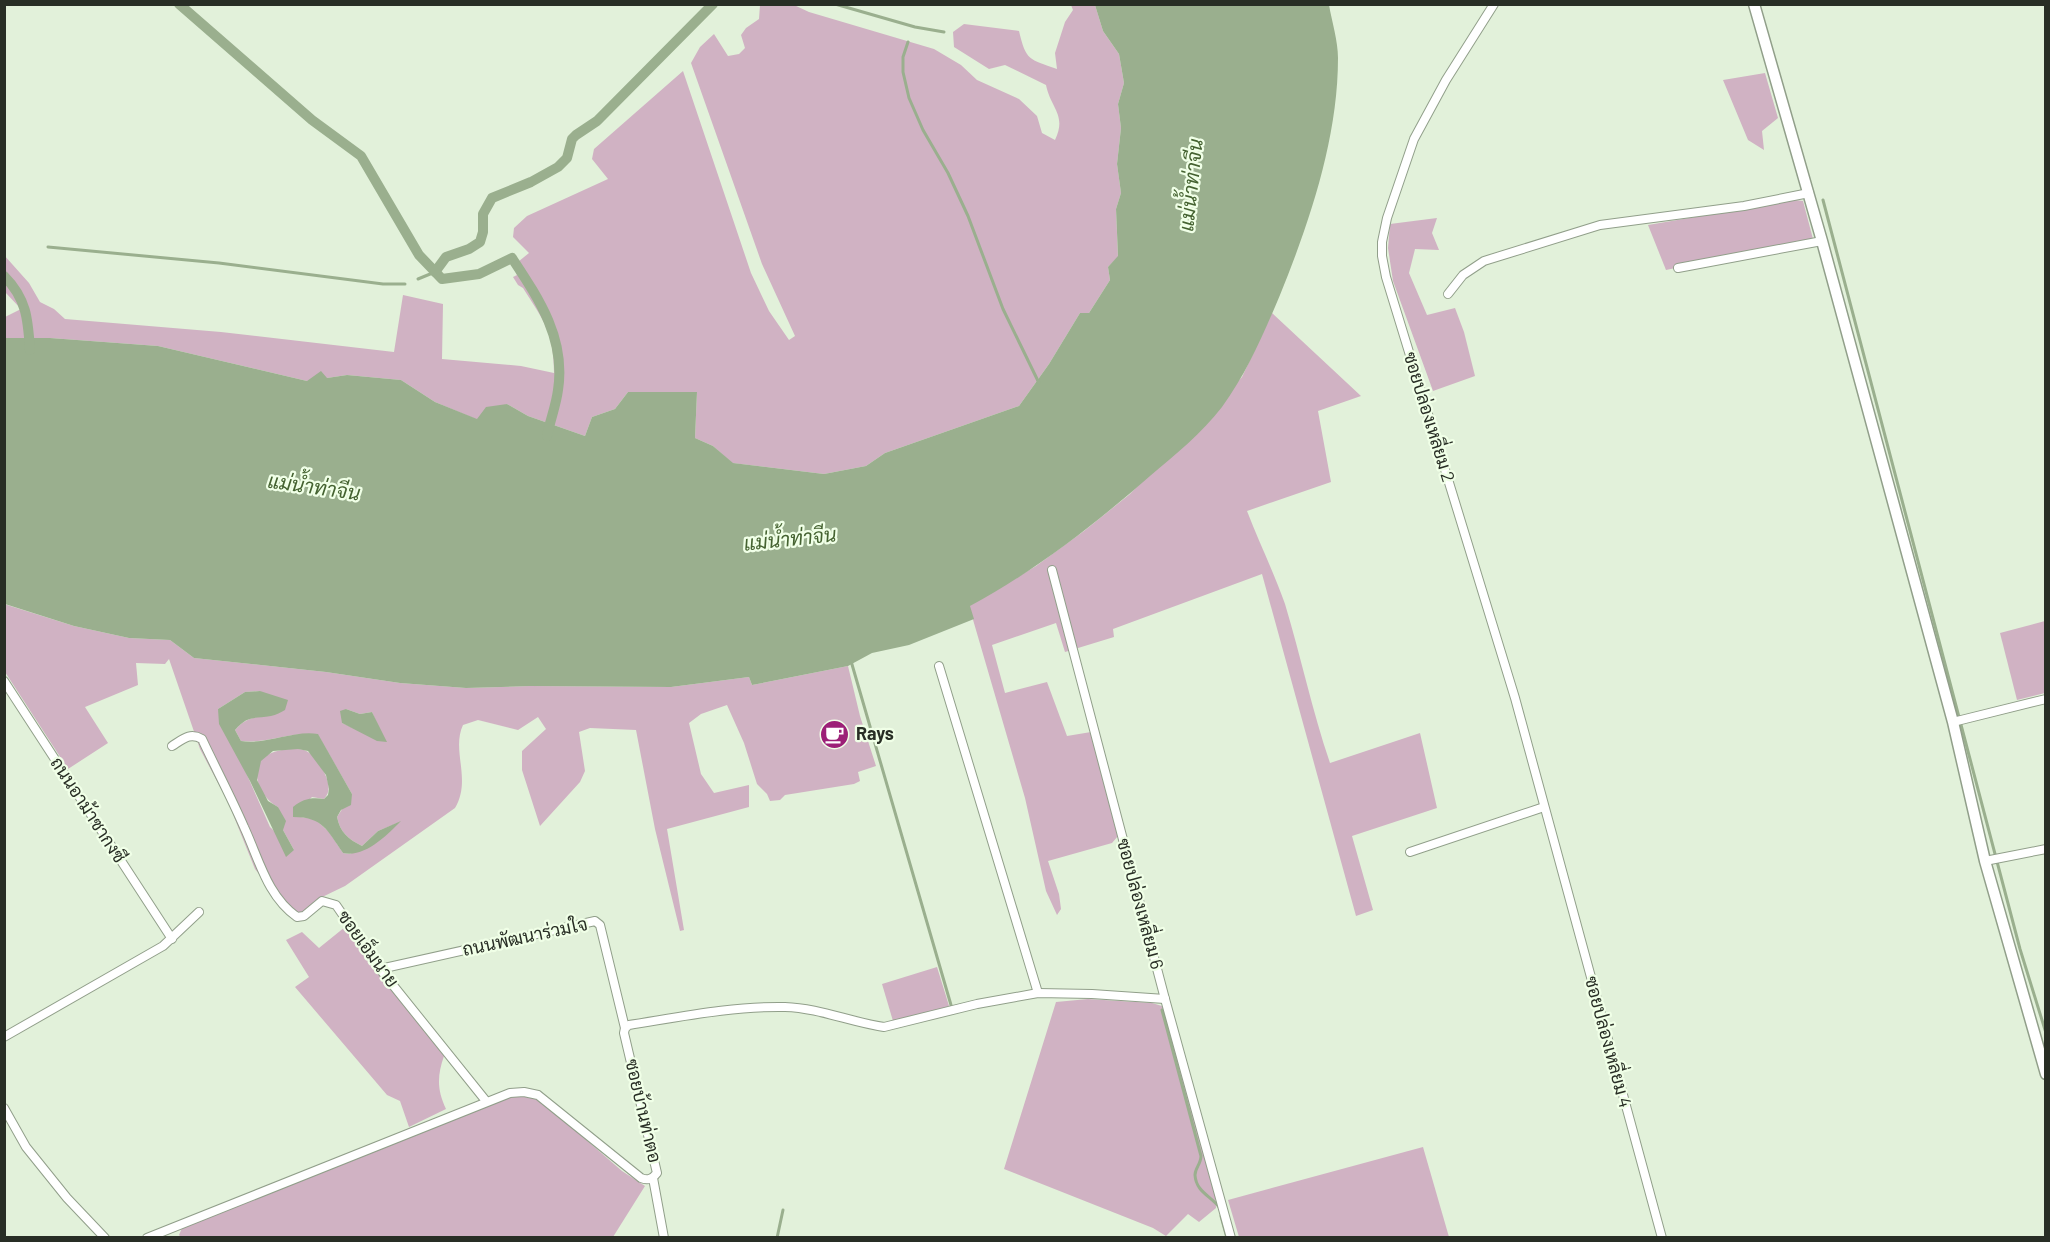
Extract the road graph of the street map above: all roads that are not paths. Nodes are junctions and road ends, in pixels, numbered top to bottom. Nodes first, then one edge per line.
1 (1494, 4) edge
2 (1754, 4) edge
3 (1809, 193) junction
4 (1822, 241) junction
5 (1678, 268) dead end
6 (1448, 294) dead end
7 (1052, 570) dead end
8 (939, 666) dead end
9 (4, 681) edge
10 (2046, 699) edge
11 (1953, 722) junction
12 (172, 746) dead end
13 (1544, 807) junction
14 (1555, 846) joint
15 (2046, 849) edge
16 (1410, 852) dead end
17 (1985, 861) junction
18 (199, 912) dead end
19 (172, 939) junction
20 (380, 969) junction
21 (1038, 993) junction
22 (1165, 999) junction
23 (625, 1028) junction
24 (4, 1037) edge
25 (2046, 1074) edge
26 (486, 1101) junction
27 (4, 1108) edge
28 (653, 1178) junction
29 (105, 1238) edge
30 (147, 1238) edge
31 (664, 1238) edge
32 (1231, 1238) edge
33 (1662, 1238) edge

1 - 13 street, ซอยปล่องเหลี่ยม 2
2 - 3 street
3 - 4 street
3 - 6 street
4 - 5 street
4 - 11 street
7 - 22 street, ซอยปล่องเหลี่ยม 6
8 - 21 street
9 - 19 street, ถนนอาม้าซากงซี
10 - 11 street
11 - 17 street
12 - 20 street, ซอยเอ็มนาย
13 - 14 street, ซอยปล่องเหลี่ยม 2
13 - 16 street
14 - 33 street, ซอยปล่องเหลี่ยม 4
15 - 17 street
17 - 25 street
18 - 19 street
19 - 24 street
20 - 23 street, ถนนพัฒนาร่วมใจ
20 - 26 street, ซอยเอ็มนาย
21 - 22 street
21 - 23 street
22 - 32 street, ซอยปล่องเหลี่ยม 6
23 - 28 street, ซอยบ้านท่าตอ
26 - 28 street, ซอยบ้านท่าตอ
26 - 30 street, ซอยบ้านท่าตอ
27 - 29 street
28 - 31 street

